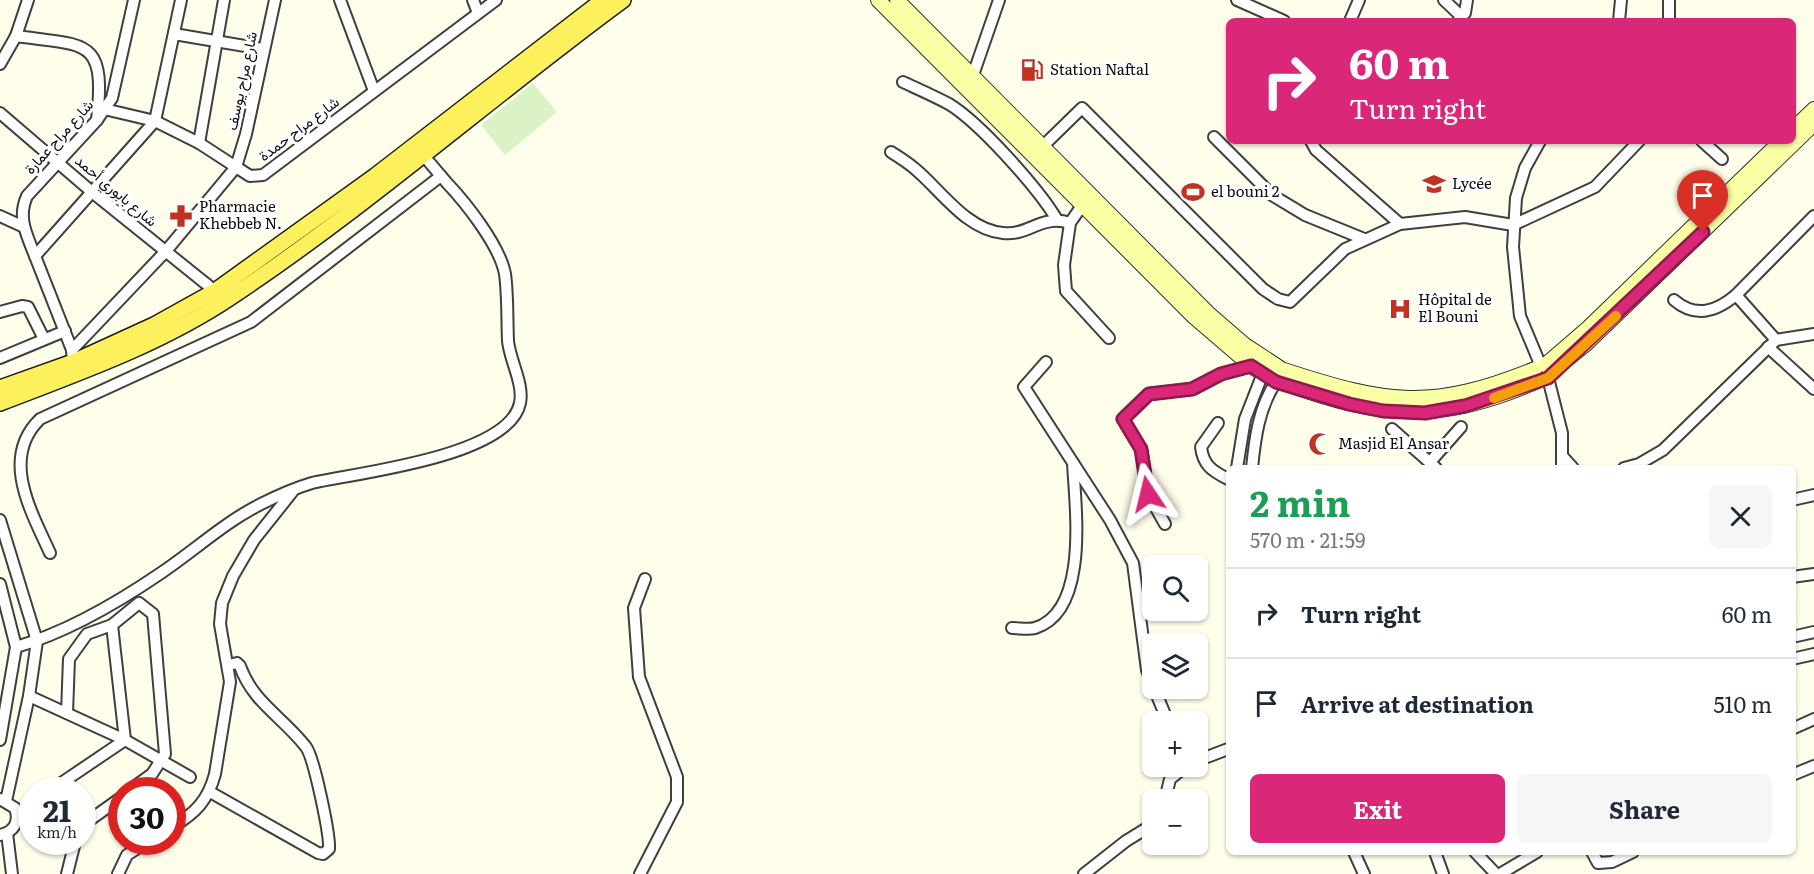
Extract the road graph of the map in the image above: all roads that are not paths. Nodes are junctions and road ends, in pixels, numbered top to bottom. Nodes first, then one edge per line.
1 (28, 0) edge
2 (134, 0) edge
3 (181, 0) edge
4 (224, 0) edge
5 (274, 0) edge
6 (340, 0) edge
7 (473, 0) edge
8 (495, 0) edge
9 (603, 0) edge
10 (623, 0) edge
11 (878, 0) edge
12 (897, 0) edge
13 (999, 0) edge
14 (1237, 0) edge
15 (1359, 0) edge
16 (1444, 0) edge
17 (1467, 0) edge
18 (1621, 0) edge
19 (1669, 0) edge
20 (478, 13) junction
21 (1264, 17) edge
22 (1351, 18) edge
23 (1459, 18) edge
24 (1460, 18) edge
25 (1618, 18) edge
26 (1669, 18) edge
27 (174, 34) junction
28 (16, 36) junction
29 (218, 42) junction
30 (264, 49) junction
31 (0, 64) edge
32 (974, 75) junction
33 (903, 82) dead end
34 (374, 91) junction
35 (1814, 109) edge
36 (104, 110) junction
37 (0, 113) edge
38 (97, 120) junction
39 (155, 121) junction
40 (1814, 123) edge
41 (1796, 126) edge
42 (1214, 137) dead end
43 (1796, 140) edge
44 (199, 143) junction
45 (1313, 144) edge
46 (1538, 144) edge
47 (1636, 144) edge
48 (1705, 144) edge
49 (1778, 144) edge
50 (1792, 144) edge
51 (1042, 147) junction
52 (891, 152) dead end
53 (424, 156) junction
54 (1722, 159) dead end
55 (57, 161) junction
56 (236, 167) junction
57 (441, 176) junction
58 (92, 192) junction
59 (1083, 204) junction
60 (0, 216) edge
61 (1814, 216) edge
62 (1056, 218) junction
63 (1070, 223) junction
64 (1400, 224) junction
65 (1513, 225) junction
66 (24, 227) junction
67 (1364, 238) junction
68 (166, 250) junction
69 (35, 256) junction
70 (215, 291) junction
71 (1736, 295) junction
72 (1674, 300) dead end
73 (0, 312) edge
74 (65, 331) junction
75 (1814, 334) edge
76 (1109, 338) dead end
77 (44, 339) junction
78 (1772, 344) junction
79 (73, 356) junction
80 (0, 358) edge
81 (1046, 362) dead end
82 (1543, 372) junction
83 (1273, 374) junction
84 (0, 388) edge
85 (1814, 389) edge
86 (7, 401) edge
87 (0, 418) edge
88 (1218, 423) dead end
89 (1461, 427) dead end
90 (1392, 429) dead end
91 (1073, 461) junction
92 (1562, 462) edge
93 (1237, 465) edge
94 (1252, 465) edge
95 (1433, 465) edge
96 (1636, 465) edge
97 (1226, 478) edge
98 (295, 489) junction
99 (1814, 495) edge
100 (1796, 499) edge
101 (0, 520) edge
102 (1165, 524) dead end
103 (50, 553) dead end
104 (1814, 574) edge
105 (1796, 576) edge
106 (645, 579) dead end
107 (0, 584) edge
108 (112, 625) junction
109 (1012, 628) dead end
110 (1814, 632) edge
111 (1142, 633) edge
112 (1796, 636) edge
113 (37, 641) junction
114 (16, 647) junction
115 (1814, 654) edge
116 (1796, 658) edge
117 (229, 665) junction
118 (29, 696) junction
119 (67, 713) junction
120 (1814, 719) edge
121 (1796, 727) edge
122 (0, 740) edge
123 (125, 740) junction
124 (1226, 750) edge
125 (1208, 757) edge
126 (162, 762) junction
127 (1814, 766) edge
128 (1796, 773) edge
129 (70, 777) edge
130 (148, 777) edge
131 (190, 777) dead end
132 (210, 792) junction
133 (3, 800) edge
134 (186, 818) edge
135 (1142, 831) edge
136 (3, 834) edge
137 (72, 855) edge
138 (127, 855) edge
139 (1355, 855) edge
140 (1436, 855) edge
141 (1478, 855) edge
142 (1533, 855) edge
143 (1594, 855) edge
144 (1627, 855) edge
145 (1598, 863) junction
146 (12, 874) edge
147 (67, 874) edge
148 (118, 874) edge
149 (640, 874) edge
150 (1084, 874) edge
151 (1364, 874) edge
152 (1443, 874) edge
153 (1498, 874) edge
154 (1592, 874) edge

1 - 28 street
2 - 36 street, شارع مراح عمارة
3 - 27 street
4 - 29 street
5 - 30 street, شارع مراح يوسف
6 - 34 street
7 - 20 street
8 - 20 street, شارع مراح حمدة
9 - 70 main road
10 - 53 main road
11 - 59 main road
12 - 32 main road
13 - 32 street
14 - 21 street
15 - 22 street
16 - 23 street
17 - 24 street
18 - 25 street
19 - 26 street
20 - 34 street, شارع مراح حمدة
27 - 29 street
27 - 39 street
28 - 31 street
28 - 38 street
29 - 30 street
29 - 44 street
30 - 56 street, شارع مراح يوسف
32 - 51 main road
33 - 62 street
34 - 56 street, شارع مراح حمدة
35 - 41 main road
36 - 38 street, شارع مراح عمارة
36 - 39 street, شارع مراح حمدة
37 - 55 street, شارع بابوري أحمد
38 - 55 street, شارع مراح عمارة
39 - 44 street, شارع مراح حمدة
39 - 58 street
40 - 43 main road
42 - 67 street
44 - 56 street, شارع مراح حمدة
45 - 64 street
46 - 65 street
47 - 65 street
48 - 54 street
49 - 82 main road
50 - 82 main road
51 - 67 street
51 - 83 main road
52 - 62 street
53 - 57 street
53 - 86 main road
55 - 58 street, شارع بابوري أحمد
55 - 66 street, شارع مراح عمارة
56 - 68 street
57 - 98 street
57 - 103 street
58 - 68 street, شارع بابوري أحمد
58 - 69 street
59 - 63 street
59 - 83 main road
60 - 66 street
61 - 71 street
62 - 63 street
63 - 76 street
64 - 65 street
64 - 67 street
65 - 82 street
66 - 69 street, شارع مراح عمارة
68 - 70 street, شارع بابوري أحمد
68 - 79 street
69 - 74 street, شارع مراح عمارة
70 - 79 main road
71 - 72 street
71 - 78 street
73 - 77 street
74 - 77 street
74 - 79 street, شارع مراح عمارة
75 - 78 street
77 - 80 street
78 - 85 street
78 - 96 street
79 - 84 main road
81 - 91 street
82 - 83 main road
82 - 92 street
83 - 93 street
83 - 94 street
83 - 102 street
86 - 87 main road
88 - 97 street
89 - 95 street
90 - 95 street
91 - 109 street
91 - 111 street
98 - 113 street
98 - 117 street
99 - 100 street
101 - 113 street
104 - 105 street
106 - 149 street
107 - 114 street
108 - 119 street
108 - 123 street
108 - 126 street
110 - 112 street
113 - 114 street
113 - 118 street
114 - 122 street
115 - 116 street
117 - 132 street
117 - 132 street
118 - 119 street
118 - 133 street
119 - 123 street
120 - 121 street
123 - 126 street
123 - 129 street
124 - 125 street
126 - 130 street
126 - 131 street
127 - 128 street
132 - 134 street
133 - 136 street
135 - 150 street
136 - 146 street
137 - 147 street
138 - 148 street
139 - 151 street
140 - 152 street
141 - 153 street
142 - 153 street
143 - 145 street
144 - 145 street
145 - 154 street

